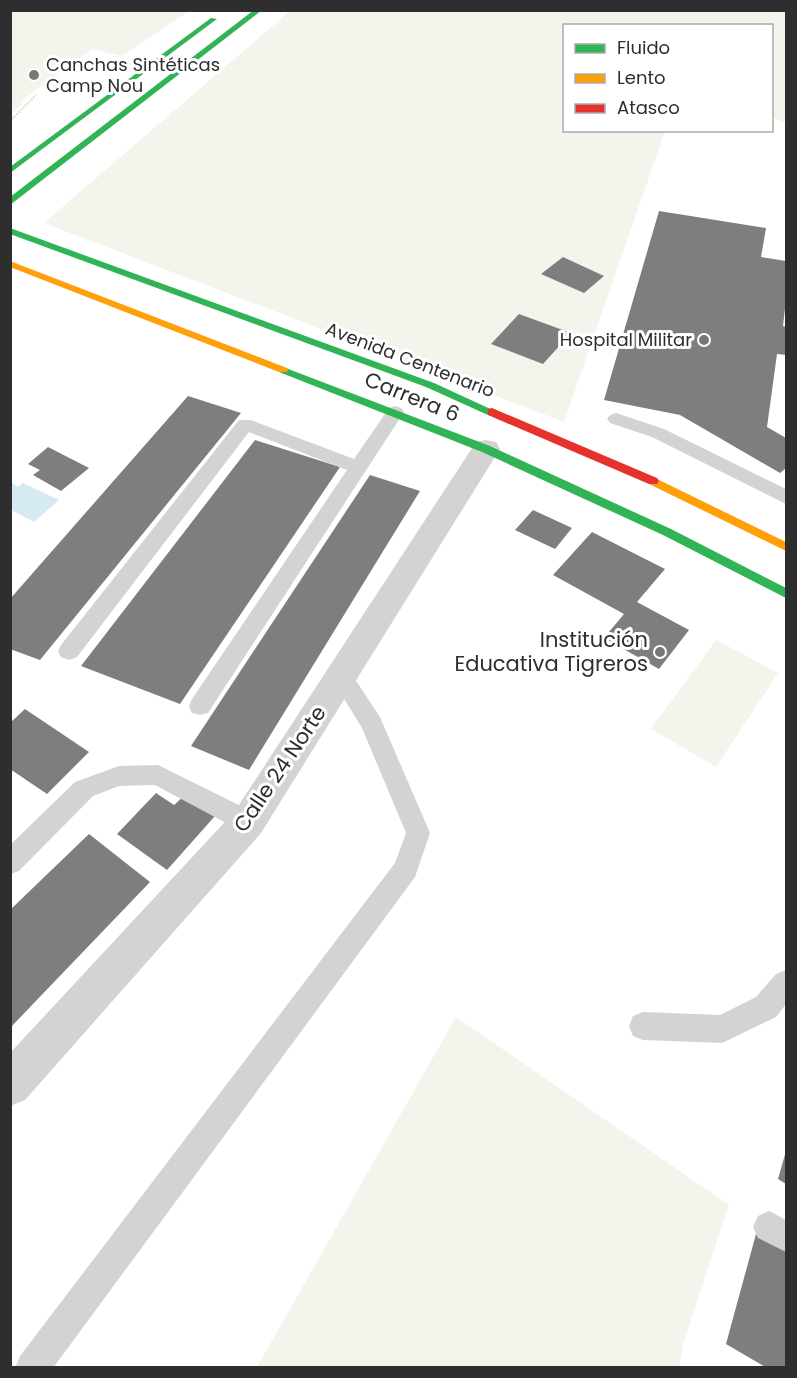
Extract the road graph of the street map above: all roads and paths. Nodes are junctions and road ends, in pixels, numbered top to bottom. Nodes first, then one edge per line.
1 (224, 10) edge
2 (259, 10) edge
3 (36, 95) dead end
4 (10, 121) edge
5 (10, 171) edge
6 (10, 202) edge
7 (10, 231) edge
8 (10, 264) edge
9 (395, 412) junction
10 (616, 419) dead end
11 (486, 449) junction
12 (358, 467) junction
13 (786, 497) edge
14 (786, 547) edge
15 (786, 593) edge
16 (69, 651) dead end
17 (341, 676) junction
18 (200, 706) dead end
19 (248, 822) junction
20 (16, 848) edge
21 (786, 984) edge
22 (643, 1026) dead end
23 (10, 1085) edge
24 (32, 1368) edge

1 - 5 main road
2 - 6 main road
3 - 4 path
7 - 14 main road, Avenida Centenario
8 - 9 main road, Carrera 6
9 - 11 main road, Carrera 6
9 - 12 lane
10 - 13 lane
11 - 15 main road, Carrera 6
11 - 17 street, Calle 24 Norte
12 - 16 lane
12 - 18 lane
17 - 19 street, Calle 24 Norte
17 - 24 lane
19 - 20 lane
19 - 23 street, Calle 24 Norte
21 - 22 lane

